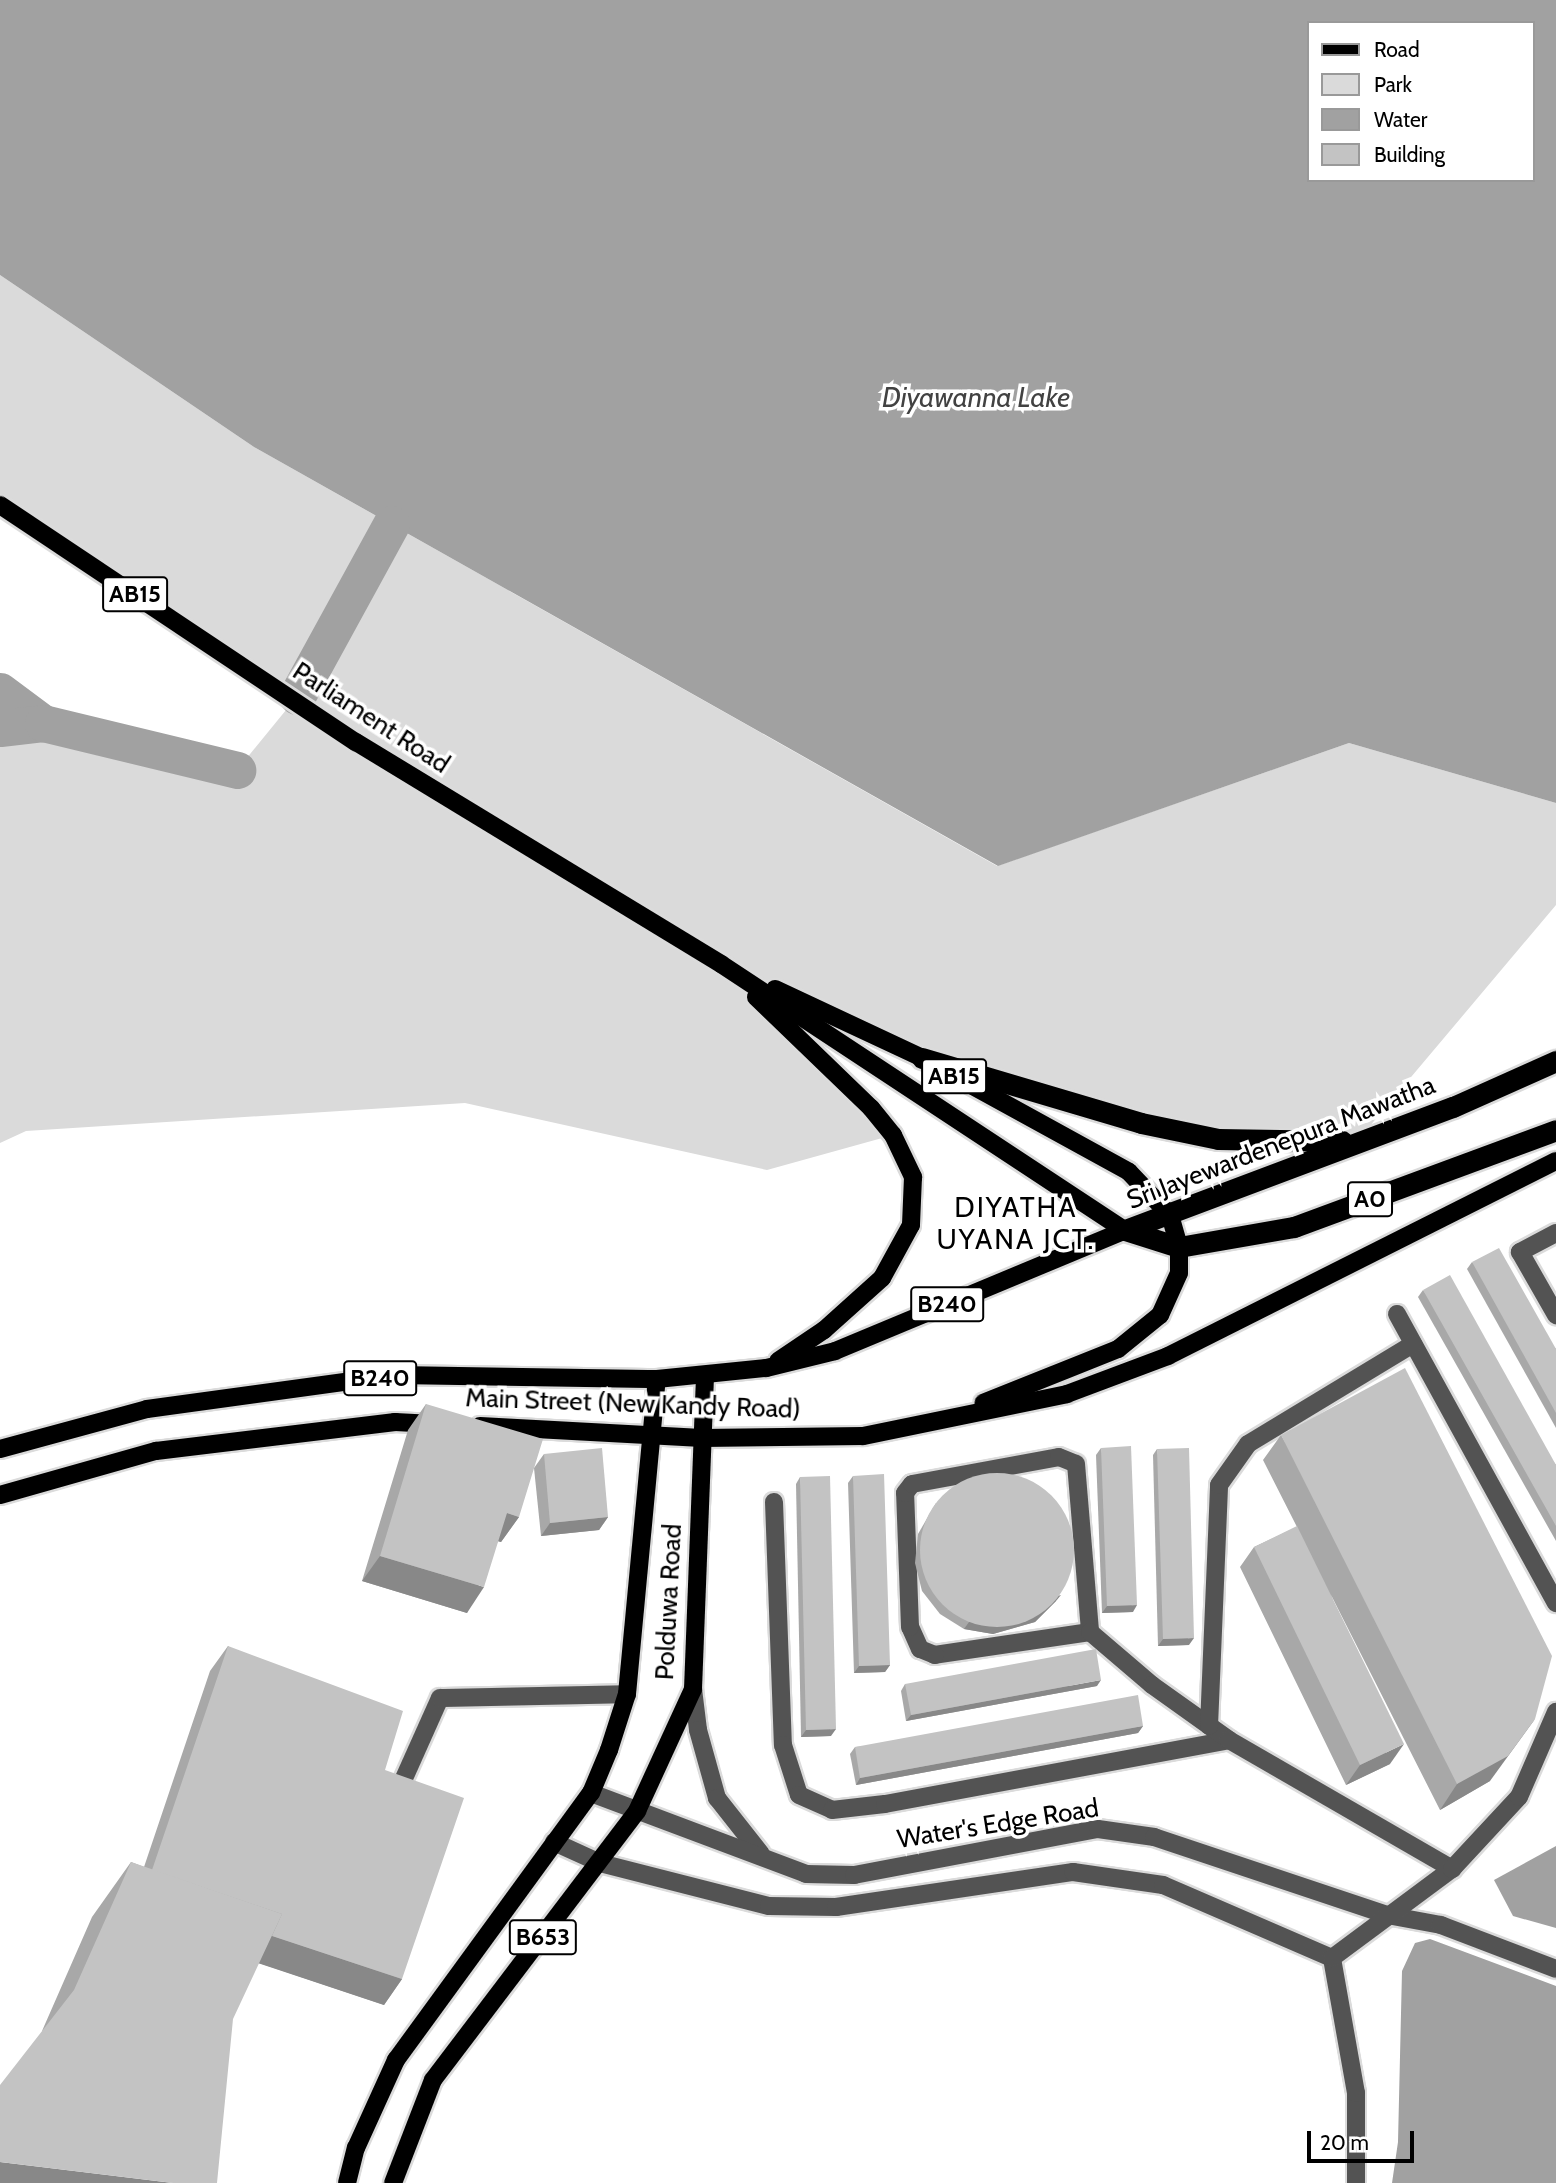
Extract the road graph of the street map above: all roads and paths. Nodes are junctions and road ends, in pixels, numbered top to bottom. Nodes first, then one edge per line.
1 (0, 505) edge
2 (721, 964) junction
3 (922, 1058) junction
4 (1556, 1061) edge
5 (1556, 1130) edge
6 (1358, 1140) junction
7 (1556, 1161) edge
8 (1170, 1214) junction
9 (1125, 1230) junction
10 (1556, 1233) edge
11 (1179, 1247) junction
12 (1397, 1314) dead end
13 (1556, 1315) edge
14 (1413, 1344) junction
15 (766, 1368) junction
16 (705, 1377) junction
17 (657, 1379) junction
18 (934, 1423) junction
19 (652, 1435) junction
20 (702, 1438) junction
21 (0, 1449) edge
22 (0, 1495) edge
23 (774, 1502) dead end
24 (1556, 1603) edge
25 (1090, 1632) junction
26 (693, 1689) junction
27 (627, 1694) junction
28 (1556, 1712) edge
29 (1209, 1726) junction
30 (1229, 1740) junction
31 (591, 1793) junction
32 (397, 1794) edge
33 (637, 1811) junction
34 (554, 1842) junction
35 (761, 1854) junction
36 (600, 1863) junction
37 (1452, 1869) junction
38 (1387, 1915) junction
39 (1332, 1958) junction
40 (1556, 1969) edge
41 (347, 2183) edge
42 (393, 2183) edge
43 (1356, 2183) edge

1 - 2 main road, Parliament Road / AB15
2 - 3 main road, Parliament Road / AB15
2 - 9 main road, Parliament Road / AB15
2 - 15 main road
3 - 6 highway
3 - 8 main road, Parliament Road / AB15
4 - 6 highway, Sri Jayewardenepura Mawatha / A0
5 - 11 highway, Sri Jayewardenepura Mawatha / A0
6 - 8 highway, Sri Jayewardenepura Mawatha / A0
7 - 18 main road
8 - 9 highway, Sri Jayewardenepura Mawatha / A0
8 - 11 main road
9 - 11 highway, Sri Jayewardenepura Mawatha / A0
9 - 15 main road, Main Street (New Kandy Road) / B240
10 - 13 lane
11 - 18 main road
12 - 14 lane
14 - 24 lane
14 - 29 lane
15 - 16 main road, Main Street (New Kandy Road) / B240
16 - 17 main road, Main Street (New Kandy Road) / B240
16 - 20 main road, Polduwa Road
17 - 19 main road, Polduwa Road
17 - 21 main road, Main Street (New Kandy Road) / B240
18 - 20 main road, Main Street (New Kandy Road) / B240
19 - 20 main road, Main Street (New Kandy Road) / B240
19 - 22 main road, Main Street (New Kandy Road) / B240
19 - 27 main road, Polduwa Road / B653
20 - 26 main road, Polduwa Road / B653
23 - 30 lane
25 - 25 lane
25 - 29 lane
26 - 33 main road, Polduwa Road / B653
26 - 35 lane
27 - 31 main road, Polduwa Road / B653
27 - 32 lane
28 - 37 lane
29 - 30 lane
30 - 37 lane
31 - 33 lane, Water's Edge Road
31 - 34 main road, Polduwa Road / B653
33 - 35 lane, Water's Edge Road
33 - 36 main road, Polduwa Road / B653
34 - 36 lane
34 - 41 main road, Polduwa Road / B653
35 - 38 lane, Water's Edge Road
36 - 39 lane
36 - 42 main road, Polduwa Road / B653
37 - 38 lane
38 - 39 lane
38 - 40 lane, Water's Edge Road
39 - 43 lane

